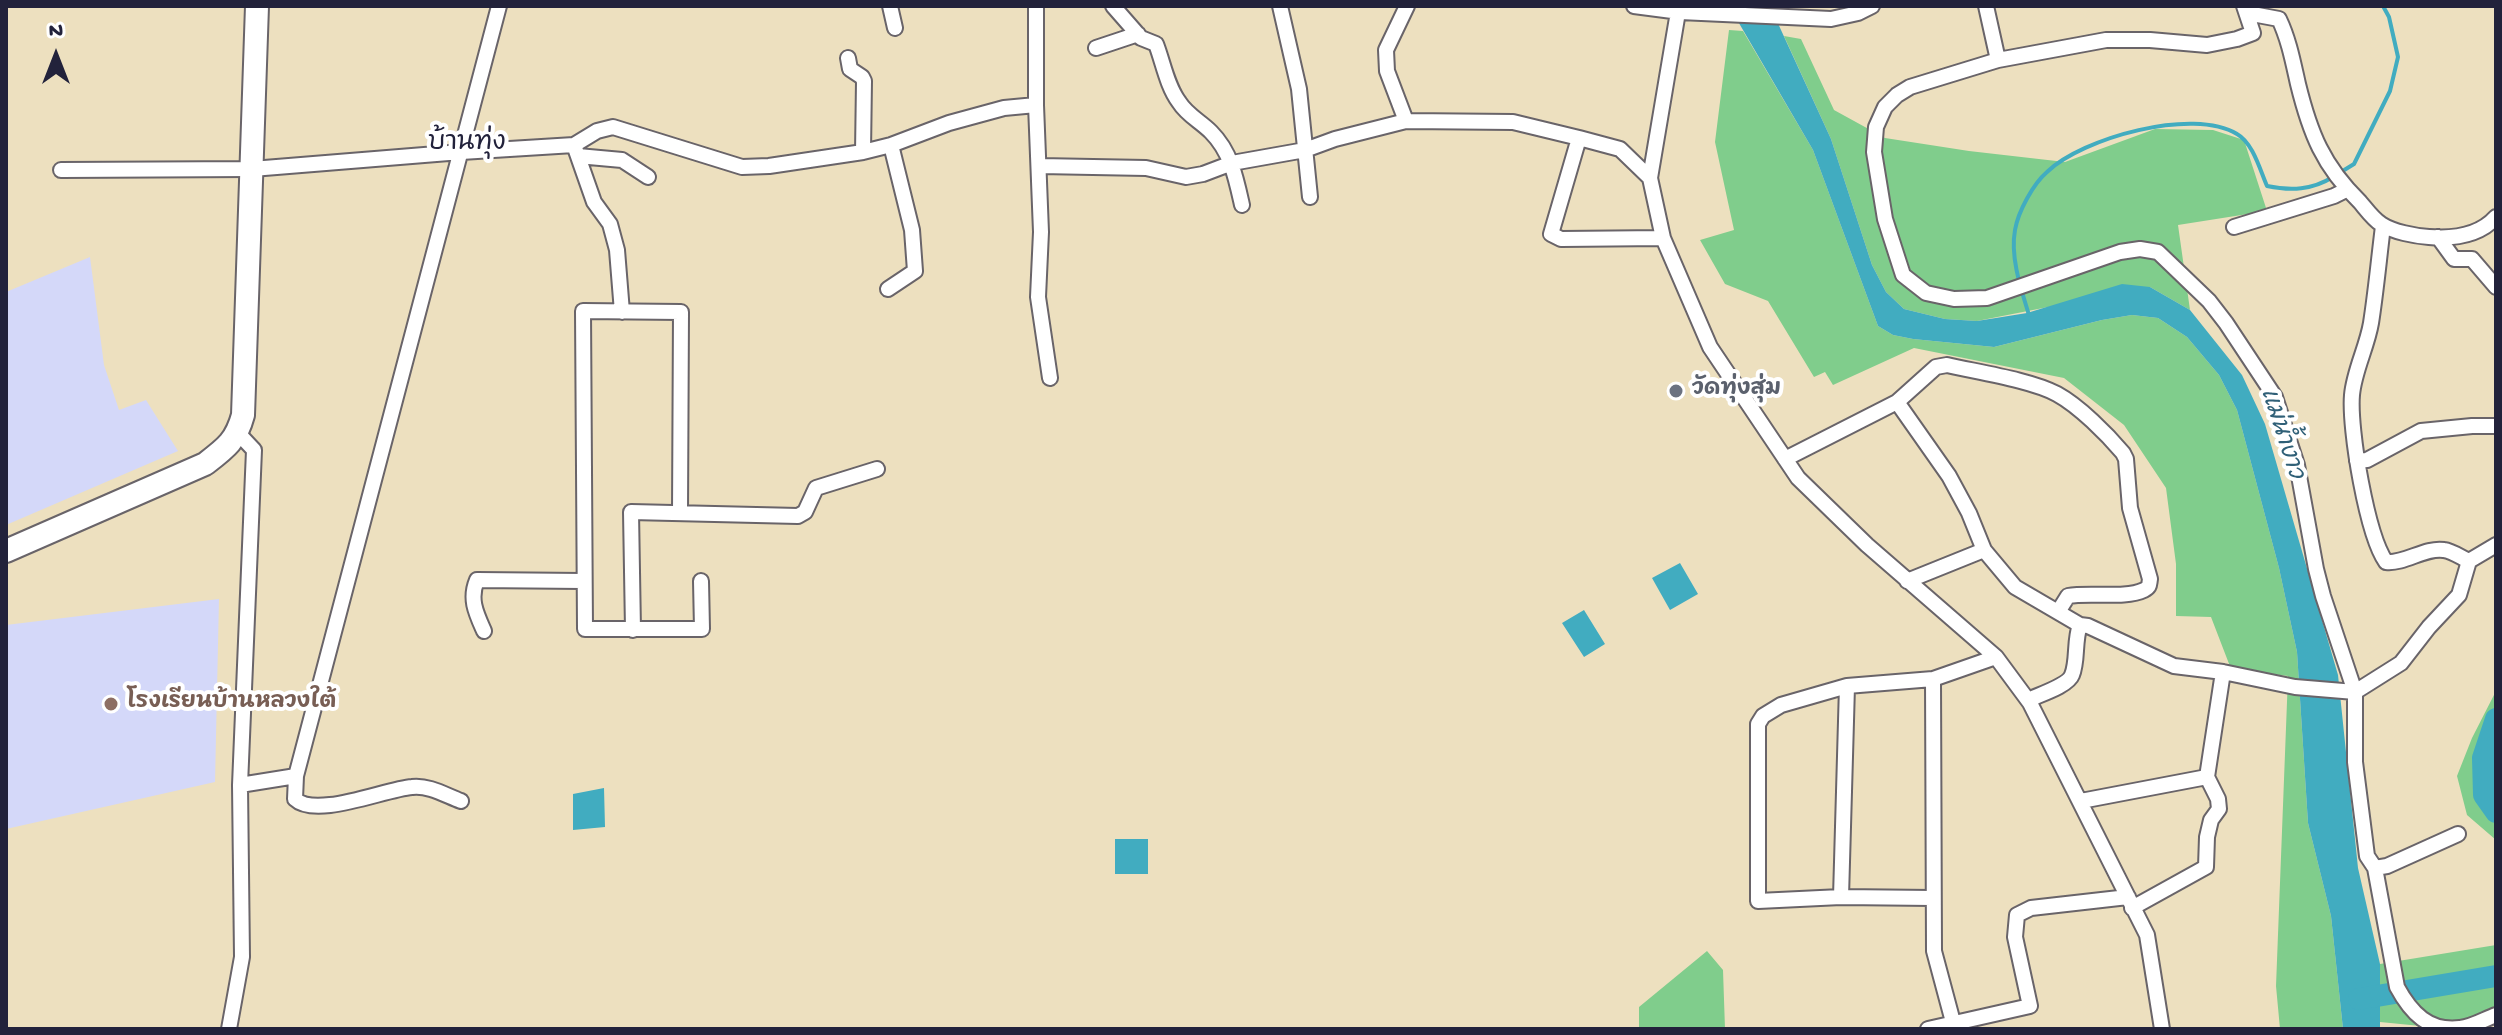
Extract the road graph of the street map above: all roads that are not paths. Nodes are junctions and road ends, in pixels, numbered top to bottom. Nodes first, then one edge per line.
1 (257, 6) edge
2 (499, 6) edge
3 (890, 6) edge
4 (1036, 6) edge
5 (1113, 6) edge
6 (1280, 6) edge
7 (1407, 6) edge
8 (1634, 6) edge
9 (1872, 6) edge
10 (1986, 6) edge
11 (1680, 9) edge
12 (2246, 9) edge
13 (895, 28) dead end
14 (1138, 34) junction
15 (1096, 48) dead end
16 (848, 58) dead end
17 (1998, 60) junction
18 (1036, 105) junction
19 (1406, 121) junction
20 (1579, 138) junction
21 (891, 145) junction
22 (576, 150) junction
23 (1305, 150) junction
24 (461, 152) junction
25 (863, 152) junction
26 (1232, 163) junction
27 (1040, 166) junction
28 (252, 169) junction
29 (61, 170) dead end
30 (648, 177) dead end
31 (1650, 178) junction
32 (2344, 186) junction
33 (1310, 197) dead end
34 (1242, 205) dead end
35 (2496, 217) edge
36 (2383, 226) junction
37 (2234, 227) dead end
38 (2438, 237) junction
39 (1663, 238) junction
40 (2496, 287) edge
41 (888, 289) dead end
42 (622, 312) junction
43 (1050, 378) dead end
44 (1897, 402) junction
45 (2496, 426) edge
46 (238, 433) junction
47 (1785, 459) junction
48 (2357, 461) junction
49 (877, 469) dead end
50 (680, 512) junction
51 (2496, 545) edge
52 (1984, 550) junction
53 (6, 551) edge
54 (2469, 561) junction
55 (583, 581) junction
56 (701, 581) dead end
57 (1907, 581) junction
58 (2058, 612) junction
59 (2080, 625) junction
60 (633, 630) junction
61 (484, 631) dead end
62 (1996, 657) junction
63 (2223, 672) junction
64 (1933, 679) junction
65 (1847, 686) junction
66 (2350, 692) junction
67 (2028, 700) junction
68 (296, 776) junction
69 (2207, 777) junction
70 (240, 785) junction
71 (461, 801) dead end
72 (2081, 801) junction
73 (2458, 834) dead end
74 (2375, 868) junction
75 (1841, 897) junction
76 (1932, 898) junction
77 (2130, 902) junction
78 (2496, 1015) edge
79 (1953, 1022) junction
80 (229, 1029) edge
81 (1928, 1029) edge
82 (2162, 1029) edge

1 - 28 main road
2 - 24 street
3 - 13 street
4 - 18 street
5 - 14 street
6 - 23 street
7 - 19 street
8 - 11 street
9 - 11 street
10 - 17 street
11 - 31 street
12 - 17 street
12 - 32 street
14 - 15 street
14 - 26 street
16 - 25 street
17 - 66 street
18 - 21 street
18 - 27 street
19 - 20 street
19 - 23 street
20 - 31 street
20 - 39 street
21 - 25 street
21 - 41 street
22 - 24 street
22 - 25 street
22 - 30 street
22 - 42 street
23 - 26 street
23 - 33 street
24 - 28 street
24 - 68 street
26 - 27 street
26 - 34 street
27 - 43 street
28 - 29 street
28 - 46 main road
31 - 39 street
32 - 36 street
32 - 37 street
35 - 38 street
36 - 38 street
36 - 48 street
38 - 40 street
39 - 47 street
42 - 50 street
42 - 55 street
44 - 47 street
44 - 52 street
44 - 58 street
45 - 48 street
46 - 53 main road
46 - 70 street
47 - 57 street
48 - 54 street
49 - 50 street
50 - 60 street
51 - 54 street
52 - 57 street
52 - 58 street
54 - 66 street
55 - 60 street
55 - 61 street
56 - 60 street
57 - 62 street
58 - 59 street
59 - 63 street
59 - 67 street
62 - 64 street
62 - 67 street
63 - 66 street
63 - 69 street
64 - 65 street
64 - 76 street
65 - 75 street
65 - 75 street
66 - 74 street
67 - 72 street
68 - 70 street
68 - 71 street
69 - 72 street
69 - 77 street
70 - 80 street
72 - 77 street
73 - 74 street
74 - 78 street
75 - 76 street
76 - 79 street
77 - 79 street
77 - 82 street
79 - 81 street

